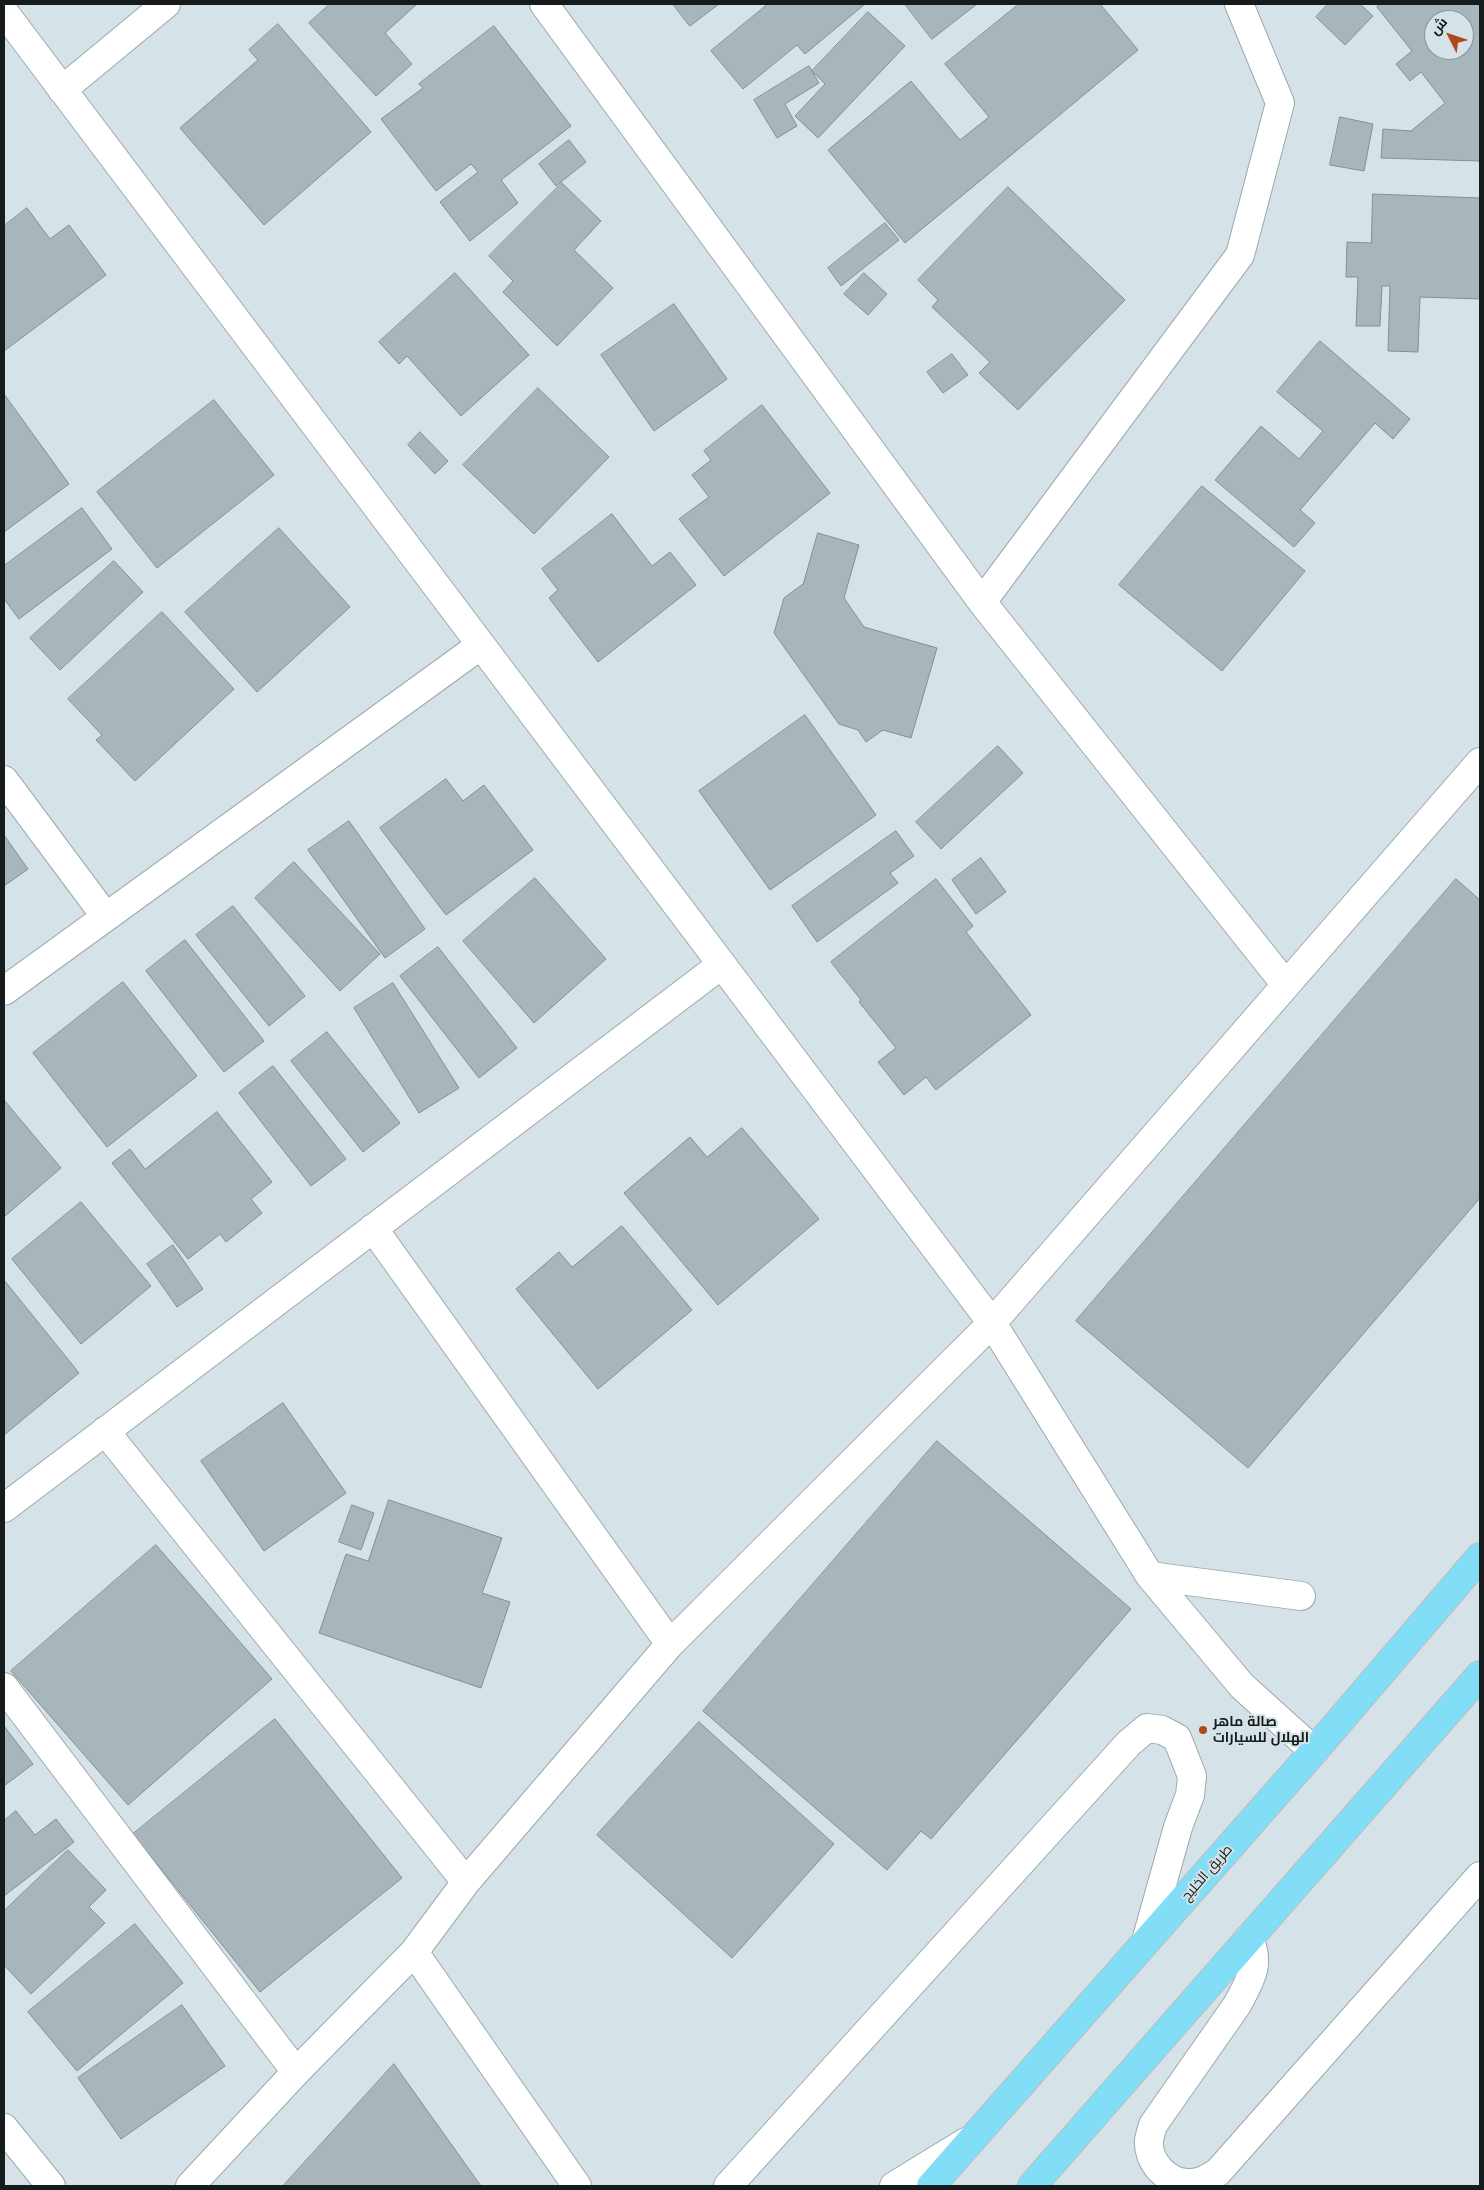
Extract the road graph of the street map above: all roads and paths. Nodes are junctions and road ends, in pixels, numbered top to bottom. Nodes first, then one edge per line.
1 (166, 4) edge
2 (544, 4) edge
3 (1239, 4) edge
4 (4, 12) edge
5 (62, 90) junction
6 (982, 602) junction
7 (481, 645) junction
8 (1480, 762) edge
9 (4, 780) edge
10 (106, 917) junction
11 (721, 965) junction
12 (1286, 985) junction
13 (4, 991) edge
14 (373, 1228) junction
15 (992, 1323) junction
16 (105, 1431) junction
17 (4, 1508) edge
18 (1480, 1558) edge
19 (1150, 1576) junction
20 (1301, 1596) dead end
21 (670, 1644) junction
22 (1480, 1675) edge
23 (4, 1687) edge
24 (1314, 1751) junction
25 (1480, 1876) edge
26 (466, 1882) junction
27 (1249, 1938) junction
28 (1146, 1941) junction
29 (414, 1952) junction
30 (296, 2072) junction
31 (4, 2128) edge
32 (974, 2137) junction
33 (50, 2186) edge
34 (190, 2186) edge
35 (577, 2186) edge
36 (728, 2186) edge
37 (894, 2186) edge
38 (931, 2186) edge
39 (1032, 2186) edge

1 - 5 street
2 - 6 street
3 - 6 street
4 - 5 street
5 - 7 street
6 - 12 street
7 - 10 street
7 - 11 street
8 - 12 street
9 - 10 street
10 - 13 street
11 - 14 street
11 - 15 street
12 - 15 street
14 - 16 street
14 - 21 street
15 - 19 street
15 - 21 street
16 - 17 street
16 - 26 street
18 - 24 main road, طريق الخليج
19 - 20 street
19 - 24 street
21 - 26 street
22 - 27 main road
23 - 30 street
24 - 28 main road, طريق الخليج
25 - 27 street
26 - 29 street
27 - 39 main road
28 - 32 main road, طريق الخليج
28 - 36 street
29 - 30 street
29 - 35 street
30 - 34 street
31 - 33 street
32 - 37 street
32 - 38 main road, طريق الخليج

